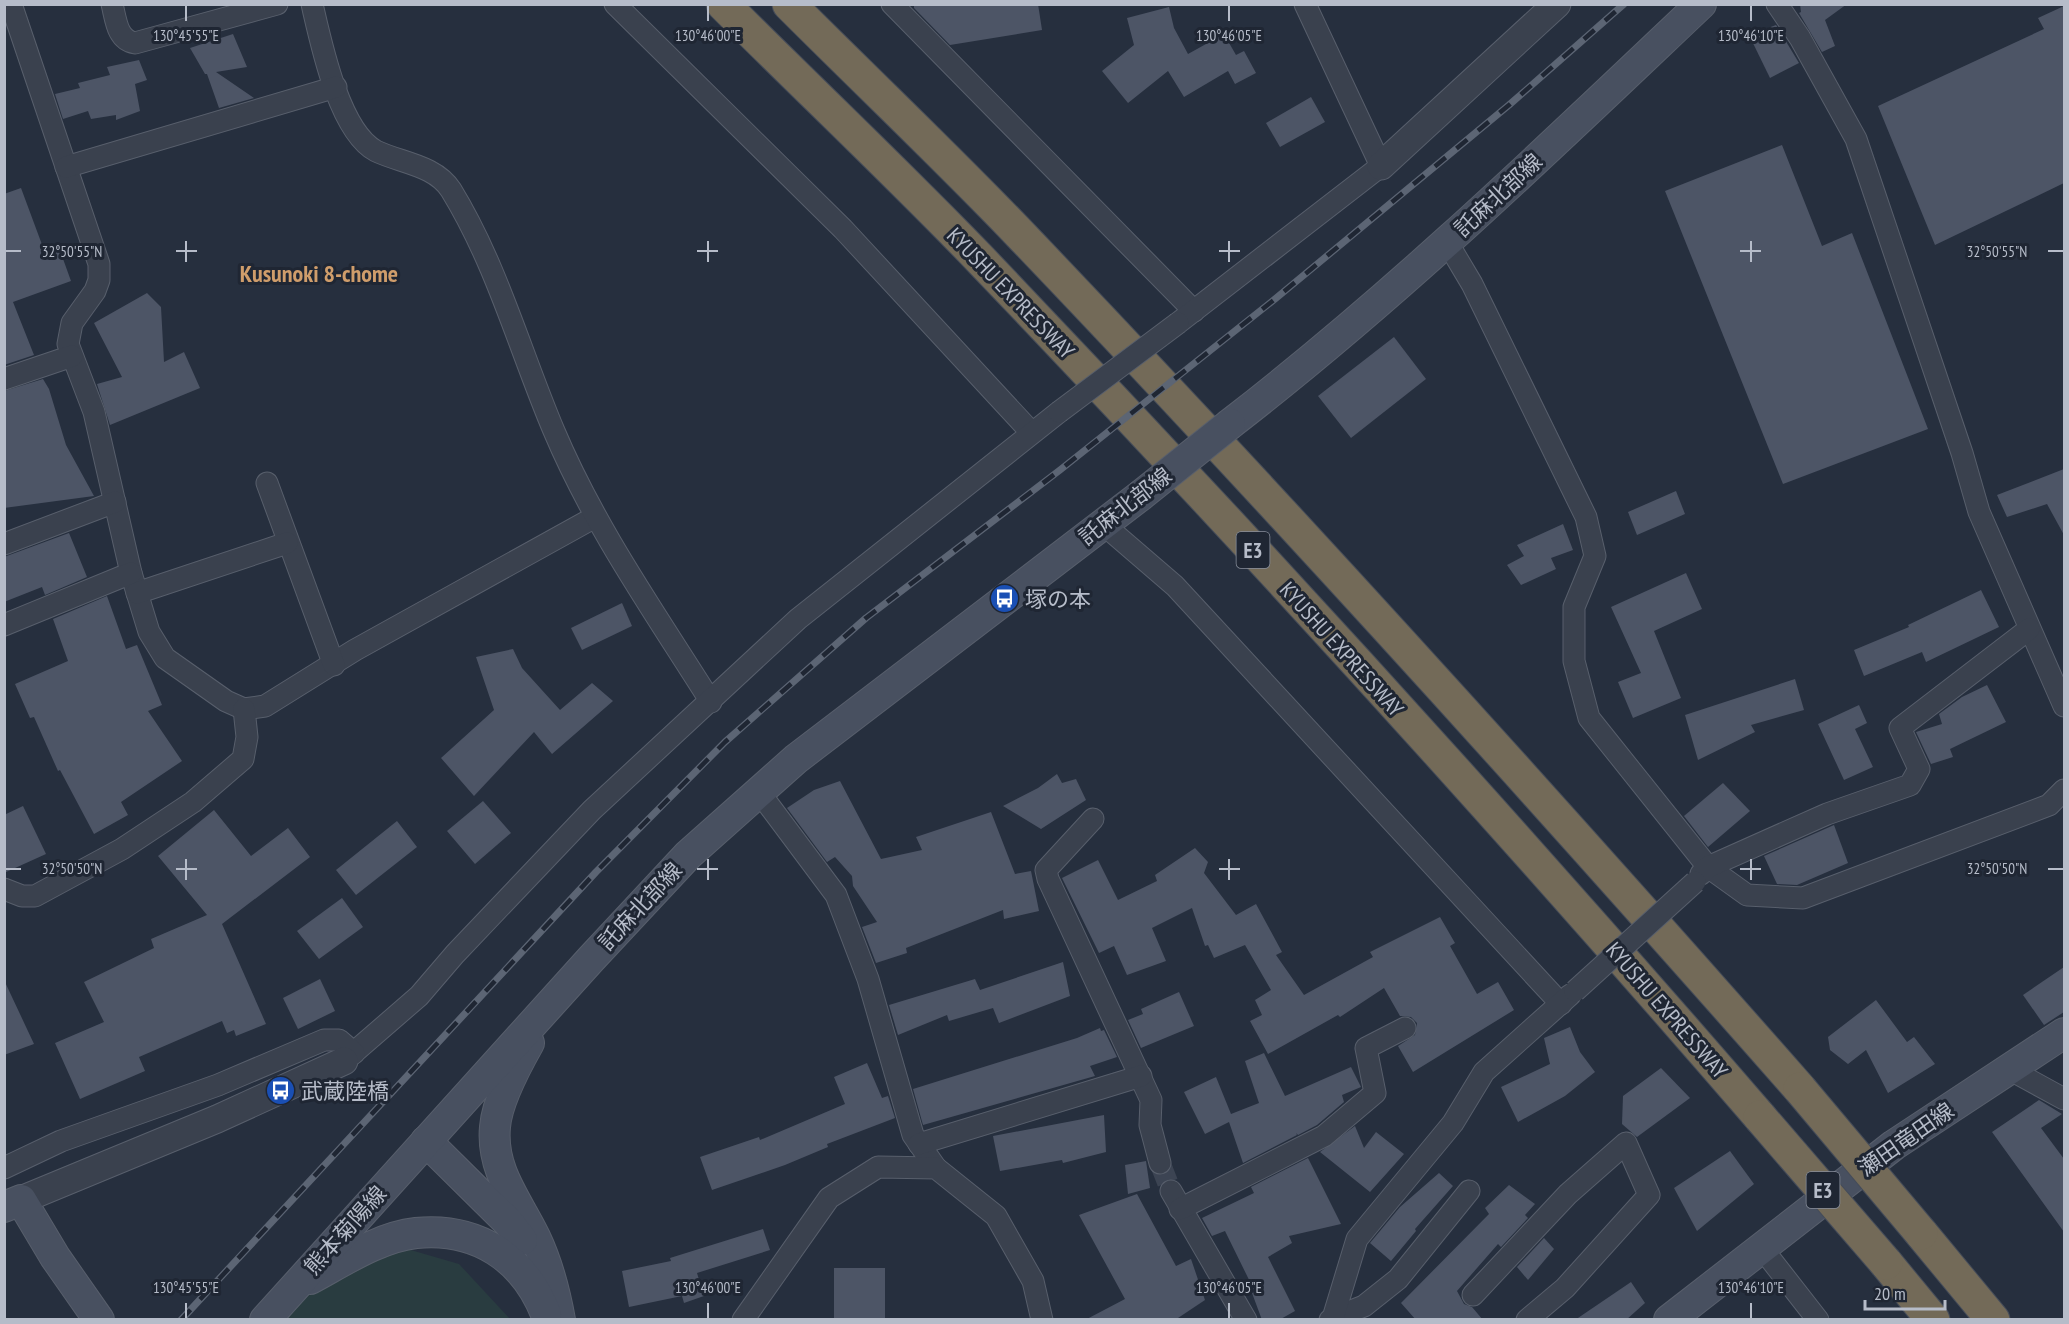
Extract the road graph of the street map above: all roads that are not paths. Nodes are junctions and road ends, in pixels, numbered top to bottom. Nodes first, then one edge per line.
1 (11, 4) edge
2 (112, 4) edge
3 (277, 4) edge
4 (312, 4) edge
5 (615, 4) edge
6 (723, 4) edge
7 (789, 4) edge
8 (892, 4) edge
9 (1305, 4) edge
10 (1557, 4) edge
11 (1701, 4) edge
12 (1777, 4) edge
13 (336, 87) junction
14 (1381, 166) junction
15 (66, 167) junction
16 (1447, 242) junction
17 (1186, 317) junction
18 (72, 356) junction
19 (4, 379) edge
20 (1031, 432) junction
21 (267, 483) dead end
22 (115, 502) junction
23 (595, 518) junction
24 (1103, 524) junction
25 (287, 543) junction
26 (4, 544) edge
27 (134, 583) junction
28 (4, 625) edge
29 (2029, 629) junction
30 (334, 665) junction
31 (711, 702) junction
32 (2064, 706) edge
33 (244, 709) junction
34 (2064, 790) edge
35 (759, 792) junction
36 (1093, 819) dead end
37 (1701, 874) junction
38 (4, 889) edge
39 (1568, 998) junction
40 (549, 1005) junction
41 (1405, 1028) dead end
42 (2064, 1033) edge
43 (349, 1057) junction
44 (2009, 1069) junction
45 (1142, 1076) junction
46 (2064, 1099) edge
47 (426, 1141) junction
48 (919, 1144) junction
49 (1160, 1163) tunnel mouth
50 (4, 1168) edge
51 (936, 1168) junction
52 (1469, 1191) dead end
53 (13, 1203) edge
54 (1761, 1247) junction
55 (292, 1288) junction
56 (1473, 1295) dead end
57 (555, 1312) edge
58 (96, 1315) edge
59 (1331, 1319) edge
60 (265, 1320) edge
61 (743, 1320) edge
62 (1042, 1320) edge
63 (1246, 1320) edge
64 (1527, 1320) edge
65 (1669, 1320) edge
66 (1818, 1320) edge
67 (1933, 1320) edge
68 (1993, 1320) edge

1 - 15 street
2 - 3 street
4 - 13 street
5 - 20 street
6 - 67 highway, KYUSHU EXPRESSWAY / E3, bridge
7 - 68 highway, KYUSHU EXPRESSWAY / E3, bridge
8 - 17 street
9 - 14 street
10 - 14 street
11 - 16 main road, 託麻北部線
12 - 29 street
13 - 15 street
13 - 23 street
14 - 17 street
15 - 18 street
16 - 24 main road, 託麻北部線, bridge
16 - 37 street
17 - 20 street, bridge
18 - 19 street
18 - 22 street
20 - 31 street
21 - 25 street
22 - 26 street
22 - 27 street
23 - 30 street
23 - 31 street
24 - 35 main road, 託麻北部線
24 - 39 street
25 - 27 street
25 - 30 street
27 - 28 street
27 - 33 street
29 - 32 street
29 - 37 street
30 - 33 street
31 - 43 street
33 - 38 street
34 - 37 street
35 - 40 main road, 託麻北部線
35 - 48 street
36 - 45 street
37 - 39 street, bridge
39 - 59 street
40 - 47 main road, 託麻北部線
40 - 57 main road, 託麻北部線
41 - 63 street
42 - 44 main road, 瀬田竜田線
43 - 50 street
43 - 53 street
44 - 46 street
44 - 54 main road, 瀬田竜田線
45 - 48 street
45 - 49 street
47 - 55 main road, 熊本菊陽線
47 - 57 main road
48 - 51 street
51 - 61 street
51 - 62 street
52 - 59 street
53 - 58 main road
54 - 65 main road, 瀬田竜田線
54 - 66 street
55 - 57 main road
55 - 60 main road, 熊本菊陽線
56 - 64 street

